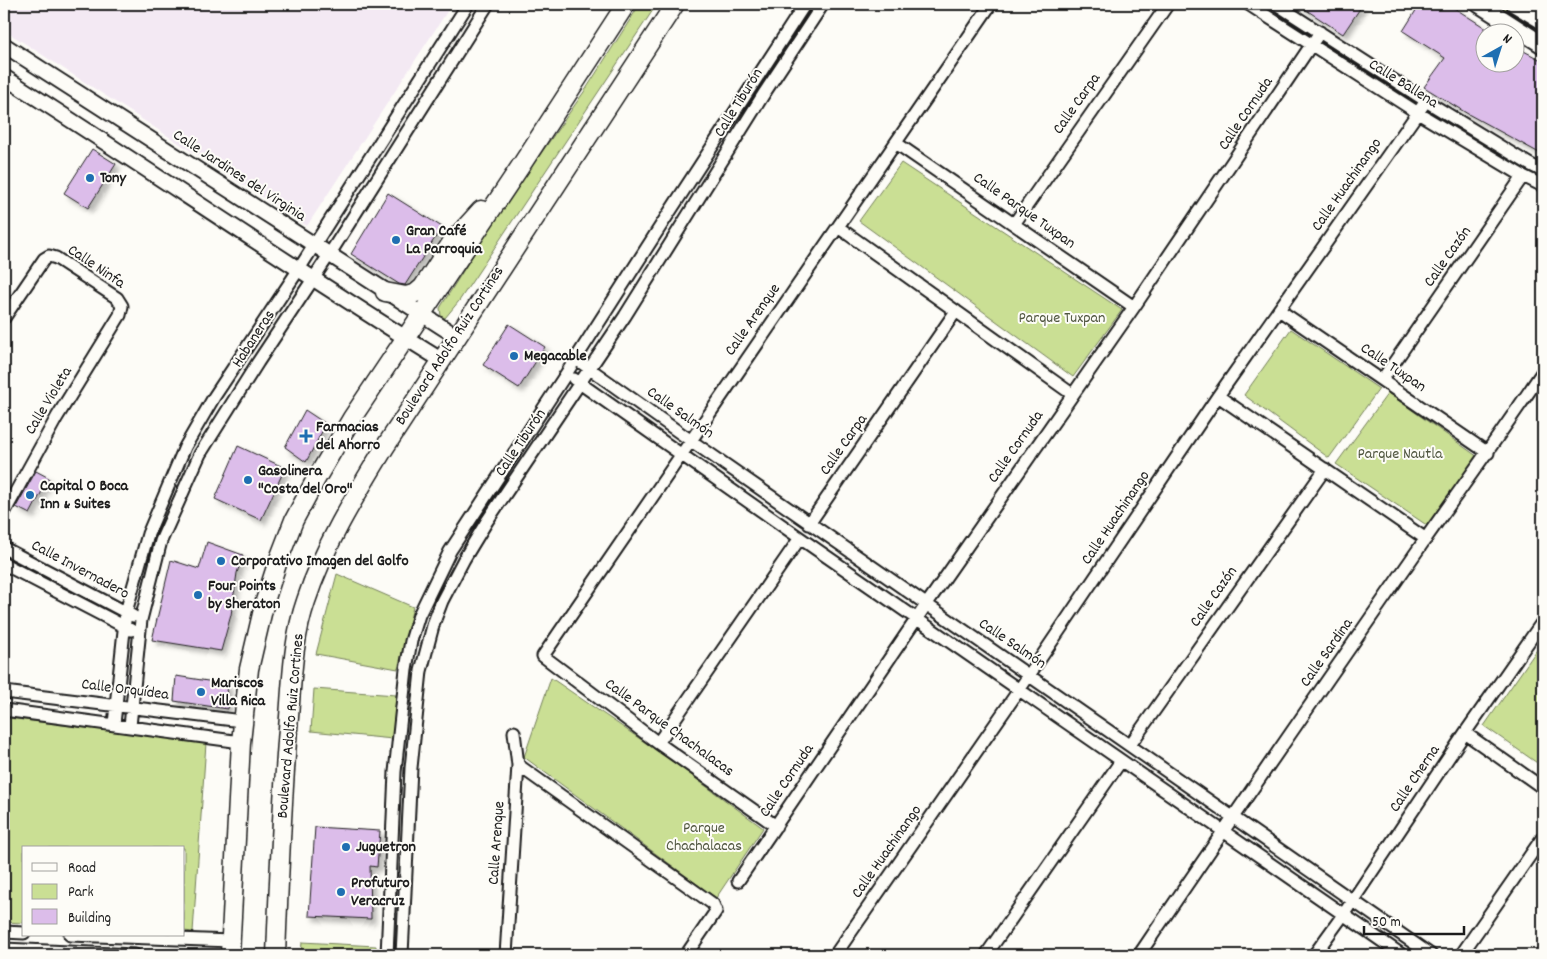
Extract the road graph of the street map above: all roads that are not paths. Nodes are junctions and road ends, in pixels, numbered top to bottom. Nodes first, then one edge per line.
1 (468, 4) edge
2 (488, 4) edge
3 (626, 4) edge
4 (675, 4) edge
5 (805, 4) edge
6 (823, 4) edge
7 (991, 4) edge
8 (1168, 4) edge
9 (1248, 4) edge
10 (1276, 4) edge
11 (1479, 4) edge
12 (1515, 4) edge
13 (1543, 21) edge
14 (1320, 32) junction
15 (4, 45) edge
16 (1312, 46) junction
17 (1543, 46) edge
18 (4, 77) edge
19 (1426, 101) junction
20 (1418, 113) junction
21 (392, 121) junction
22 (407, 131) junction
23 (896, 143) junction
24 (520, 167) junction
25 (1543, 171) edge
26 (1523, 176) junction
27 (1543, 186) edge
28 (1014, 224) junction
29 (838, 227) junction
30 (314, 245) junction
31 (329, 255) junction
32 (299, 269) junction
33 (314, 278) junction
34 (384, 292) junction
35 (122, 306) joint
36 (1134, 307) junction
37 (1279, 310) junction
38 (956, 311) junction
39 (422, 315) junction
40 (4, 318) edge
41 (456, 336) junction
42 (406, 339) junction
43 (576, 359) junction
44 (441, 360) junction
45 (590, 368) junction
46 (1543, 370) edge
47 (566, 374) junction
48 (1382, 380) junction
49 (580, 383) junction
50 (1072, 394) junction
51 (1218, 396) junction
52 (690, 440) junction
53 (1488, 453) junction
54 (681, 454) junction
55 (1325, 469) junction
56 (4, 513) edge
57 (809, 524) junction
58 (800, 538) junction
59 (1426, 539) junction
60 (4, 548) edge
61 (4, 564) edge
62 (926, 605) junction
63 (126, 612) junction
64 (917, 618) junction
65 (141, 620) junction
66 (1543, 621) edge
67 (125, 627) junction
68 (139, 634) junction
69 (543, 656) joint
70 (1029, 675) junction
71 (1019, 690) junction
72 (4, 692) edge
73 (116, 704) junction
74 (133, 707) junction
75 (4, 710) edge
76 (242, 721) junction
77 (114, 724) junction
78 (130, 726) junction
79 (514, 732) dead end
80 (1465, 733) junction
81 (240, 742) junction
82 (658, 743) junction
83 (1130, 744) junction
84 (1121, 761) junction
85 (518, 765) junction
86 (1543, 788) edge
87 (1233, 816) junction
88 (776, 826) junction
89 (1222, 832) junction
90 (1543, 837) edge
91 (738, 881) dead end
92 (1353, 900) junction
93 (1343, 915) junction
94 (4, 932) edge
95 (22, 933) edge
96 (87, 936) edge
97 (104, 937) junction
98 (123, 937) junction
99 (230, 948) edge
100 (4, 949) edge
101 (103, 954) edge
102 (121, 955) edge
103 (135, 955) edge
104 (276, 955) edge
105 (387, 955) edge
106 (402, 955) edge
107 (506, 955) edge
108 (686, 955) edge
109 (835, 955) edge
110 (986, 955) edge
111 (1139, 955) edge
112 (1314, 955) edge
113 (1402, 955) edge
114 (1431, 955) edge
115 (1461, 955) edge

1 - 21 street, Habaneras
2 - 22 street, Habaneras
3 - 24 main road
4 - 41 main road, Boulevard Adolfo Ruiz Cortines
5 - 43 street, Calle Tiburón
6 - 45 street, Calle Tiburón
7 - 23 street, Calle Arenque
8 - 28 street, Calle Carpa
9 - 16 street, Calle Ballena
10 - 14 street, Calle Ballena
11 - 17 main road
12 - 13 main road
14 - 16 street, Calle Cornuda
14 - 19 street, Calle Ballena
15 - 30 street, Calle Jardines del Virginia
16 - 20 street, Calle Ballena
16 - 36 street, Calle Cornuda
18 - 32 street
19 - 20 street, Calle Huachinango
19 - 25 street, Calle Ballena
20 - 26 street, Calle Ballena
20 - 37 street, Calle Huachinango
21 - 22 street
21 - 30 street, Habaneras
22 - 31 street, Habaneras
23 - 28 street, Calle Parque Tuxpan
23 - 29 street, Calle Arenque
24 - 34 main road
24 - 39 main road
26 - 27 street, Calle Ballena
26 - 48 street, Calle Cazón
28 - 36 street, Calle Parque Tuxpan
29 - 38 street
29 - 52 street, Calle Arenque
30 - 31 street, Calle Jardines del Virginia
30 - 32 street, Habaneras
31 - 33 street, Habaneras
31 - 34 street, Calle Jardines del Virginia
32 - 33 street
32 - 63 street, Habaneras
33 - 42 street
33 - 65 street, Habaneras
34 - 39 street, Calle Jardines del Virginia
35 - 40 street, Calle Ninfa
35 - 56 street, Calle Violeta
36 - 50 street, Calle Cornuda
37 - 48 street, Calle Tuxpan
37 - 51 street, Calle Huachinango
38 - 50 street
38 - 57 street, Calle Carpa
39 - 41 street, Calle Jardines del Virginia
39 - 42 main road
41 - 44 main road, Boulevard Adolfo Ruiz Cortines
42 - 44 street
42 - 76 main road
43 - 45 street, Calle Salmón
43 - 47 street, Calle Tiburón
44 - 104 main road, Boulevard Adolfo Ruiz Cortines
45 - 49 street, Calle Tiburón
45 - 52 street, Calle Salmón
46 - 53 street, Calle Sardina
47 - 49 street, Calle Salmón
47 - 105 street, Calle Tiburón
48 - 53 street, Calle Tuxpan
49 - 54 street, Calle Salmón
49 - 106 street, Calle Tiburón
50 - 62 street, Calle Cornuda
51 - 55 street
51 - 70 street, Calle Huachinango
52 - 54 street, Calle Arenque
52 - 57 street, Calle Salmón
53 - 59 street, Calle Sardina
54 - 58 street, Calle Salmón
54 - 69 street, Calle Arenque
55 - 59 street
55 - 83 street, Calle Cazón
57 - 62 street, Calle Salmón
58 - 64 street, Calle Salmón
58 - 82 street
59 - 87 street, Calle Sardina
60 - 63 street, Calle Invernadero
61 - 67 street, Calle Invernadero
62 - 64 street, Calle Cornuda
62 - 70 street, Calle Salmón
63 - 65 street, Calle Invernadero
63 - 67 street, Habaneras
64 - 71 street, Calle Salmón
64 - 88 street, Calle Cornuda
65 - 68 street, Habaneras
66 - 80 street, Calle Cherna
67 - 68 street, Calle Invernadero
67 - 73 street, Habaneras
68 - 74 street, Habaneras
69 - 82 street, Calle Parque Chachalacas
70 - 71 street, Calle Huachinango
70 - 83 street, Calle Salmón
71 - 84 street, Calle Salmón
71 - 109 street, Calle Huachinango
72 - 73 street, Calle Orquídea
73 - 74 street, Calle Orquídea
73 - 77 street, Habaneras
74 - 76 street, Calle Orquídea
74 - 78 street, Habaneras
75 - 77 street
76 - 81 main road
77 - 78 street
78 - 81 street
79 - 85 street, Calle Arenque
80 - 86 street
80 - 92 street, Calle Cherna
81 - 99 main road
82 - 88 street, Calle Parque Chachalacas
83 - 87 street, Calle Salmón
84 - 89 street, Calle Salmón
84 - 110 street
85 - 107 street, Calle Arenque
85 - 108 street
87 - 89 street, Calle Sardina
87 - 92 street, Calle Salmón
88 - 91 street, Calle Cornuda
89 - 93 street, Calle Salmón
89 - 111 street, Calle Sardina
90 - 115 street
92 - 93 street, Calle Cherna
92 - 114 street, Calle Salmón
93 - 112 street, Calle Cherna
93 - 113 street, Calle Salmón
94 - 95 street
96 - 97 street
97 - 98 street
97 - 101 street
98 - 99 street
98 - 102 street
100 - 101 street
101 - 102 street
102 - 103 street

